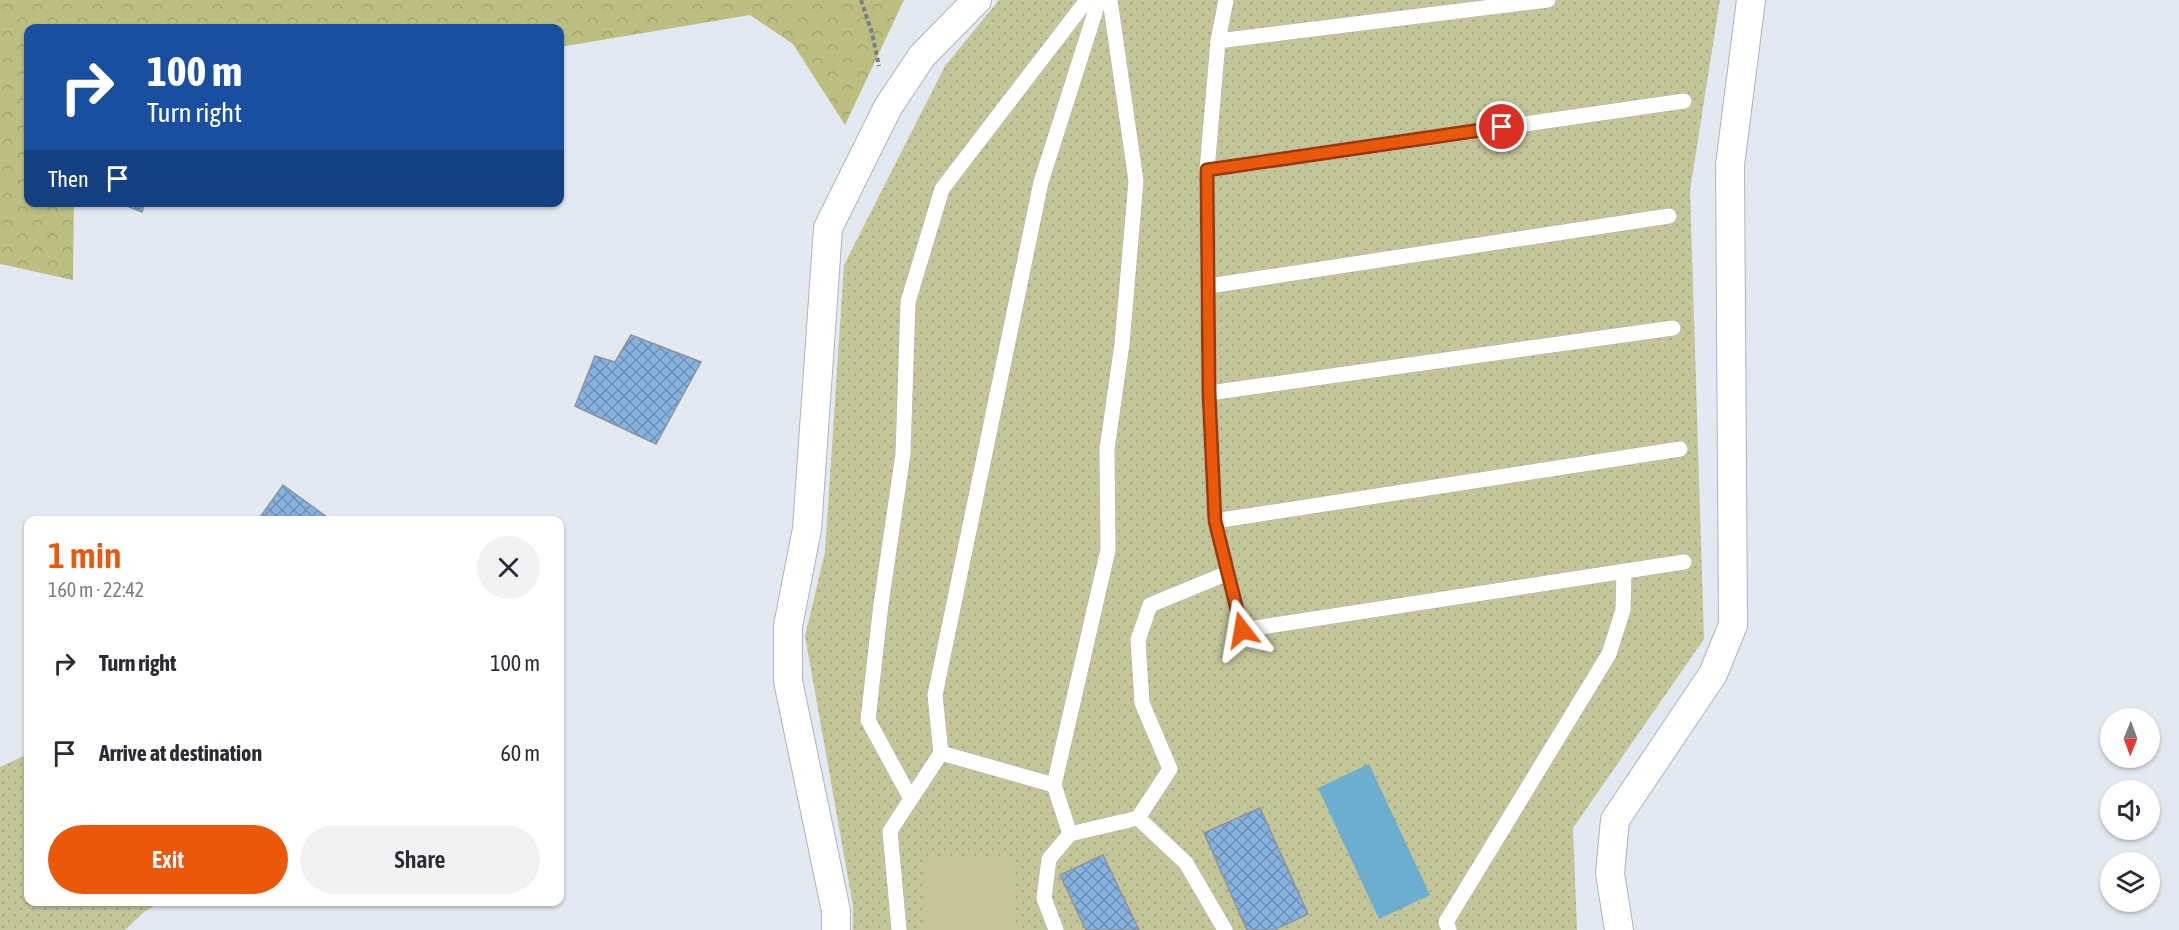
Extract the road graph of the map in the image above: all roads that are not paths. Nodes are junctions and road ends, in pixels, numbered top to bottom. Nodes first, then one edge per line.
1 (977, 0) edge
2 (1087, 0) edge
3 (1099, 0) edge
4 (1110, 0) edge
5 (1226, 0) edge
6 (1548, 0) edge
7 (1751, 0) edge
8 (1218, 41) junction
9 (1684, 101) dead end
10 (1207, 170) junction
11 (1669, 216) dead end
12 (1209, 286) junction
13 (1673, 328) dead end
14 (1209, 393) junction
15 (1680, 448) dead end
16 (1215, 521) junction
17 (1684, 562) dead end
18 (1624, 572) junction
19 (1228, 573) junction
20 (941, 753) junction
21 (1054, 785) junction
22 (910, 799) junction
23 (1138, 818) junction
24 (1070, 834) junction
25 (836, 930) edge
26 (899, 930) edge
27 (1056, 930) edge
28 (1225, 930) edge
29 (1449, 930) edge
30 (1619, 930) edge

1 - 25 street
2 - 22 lane
3 - 20 lane
4 - 21 lane
5 - 8 lane
6 - 8 lane
7 - 30 street
8 - 10 lane
9 - 10 lane
10 - 12 lane
11 - 12 lane
12 - 14 lane
13 - 14 lane
14 - 16 lane
15 - 16 lane
16 - 19 lane
17 - 18 lane
18 - 19 lane
18 - 29 lane
19 - 23 lane
20 - 21 lane
20 - 22 lane
21 - 24 lane
22 - 26 lane
23 - 24 lane
23 - 28 lane
24 - 27 lane

